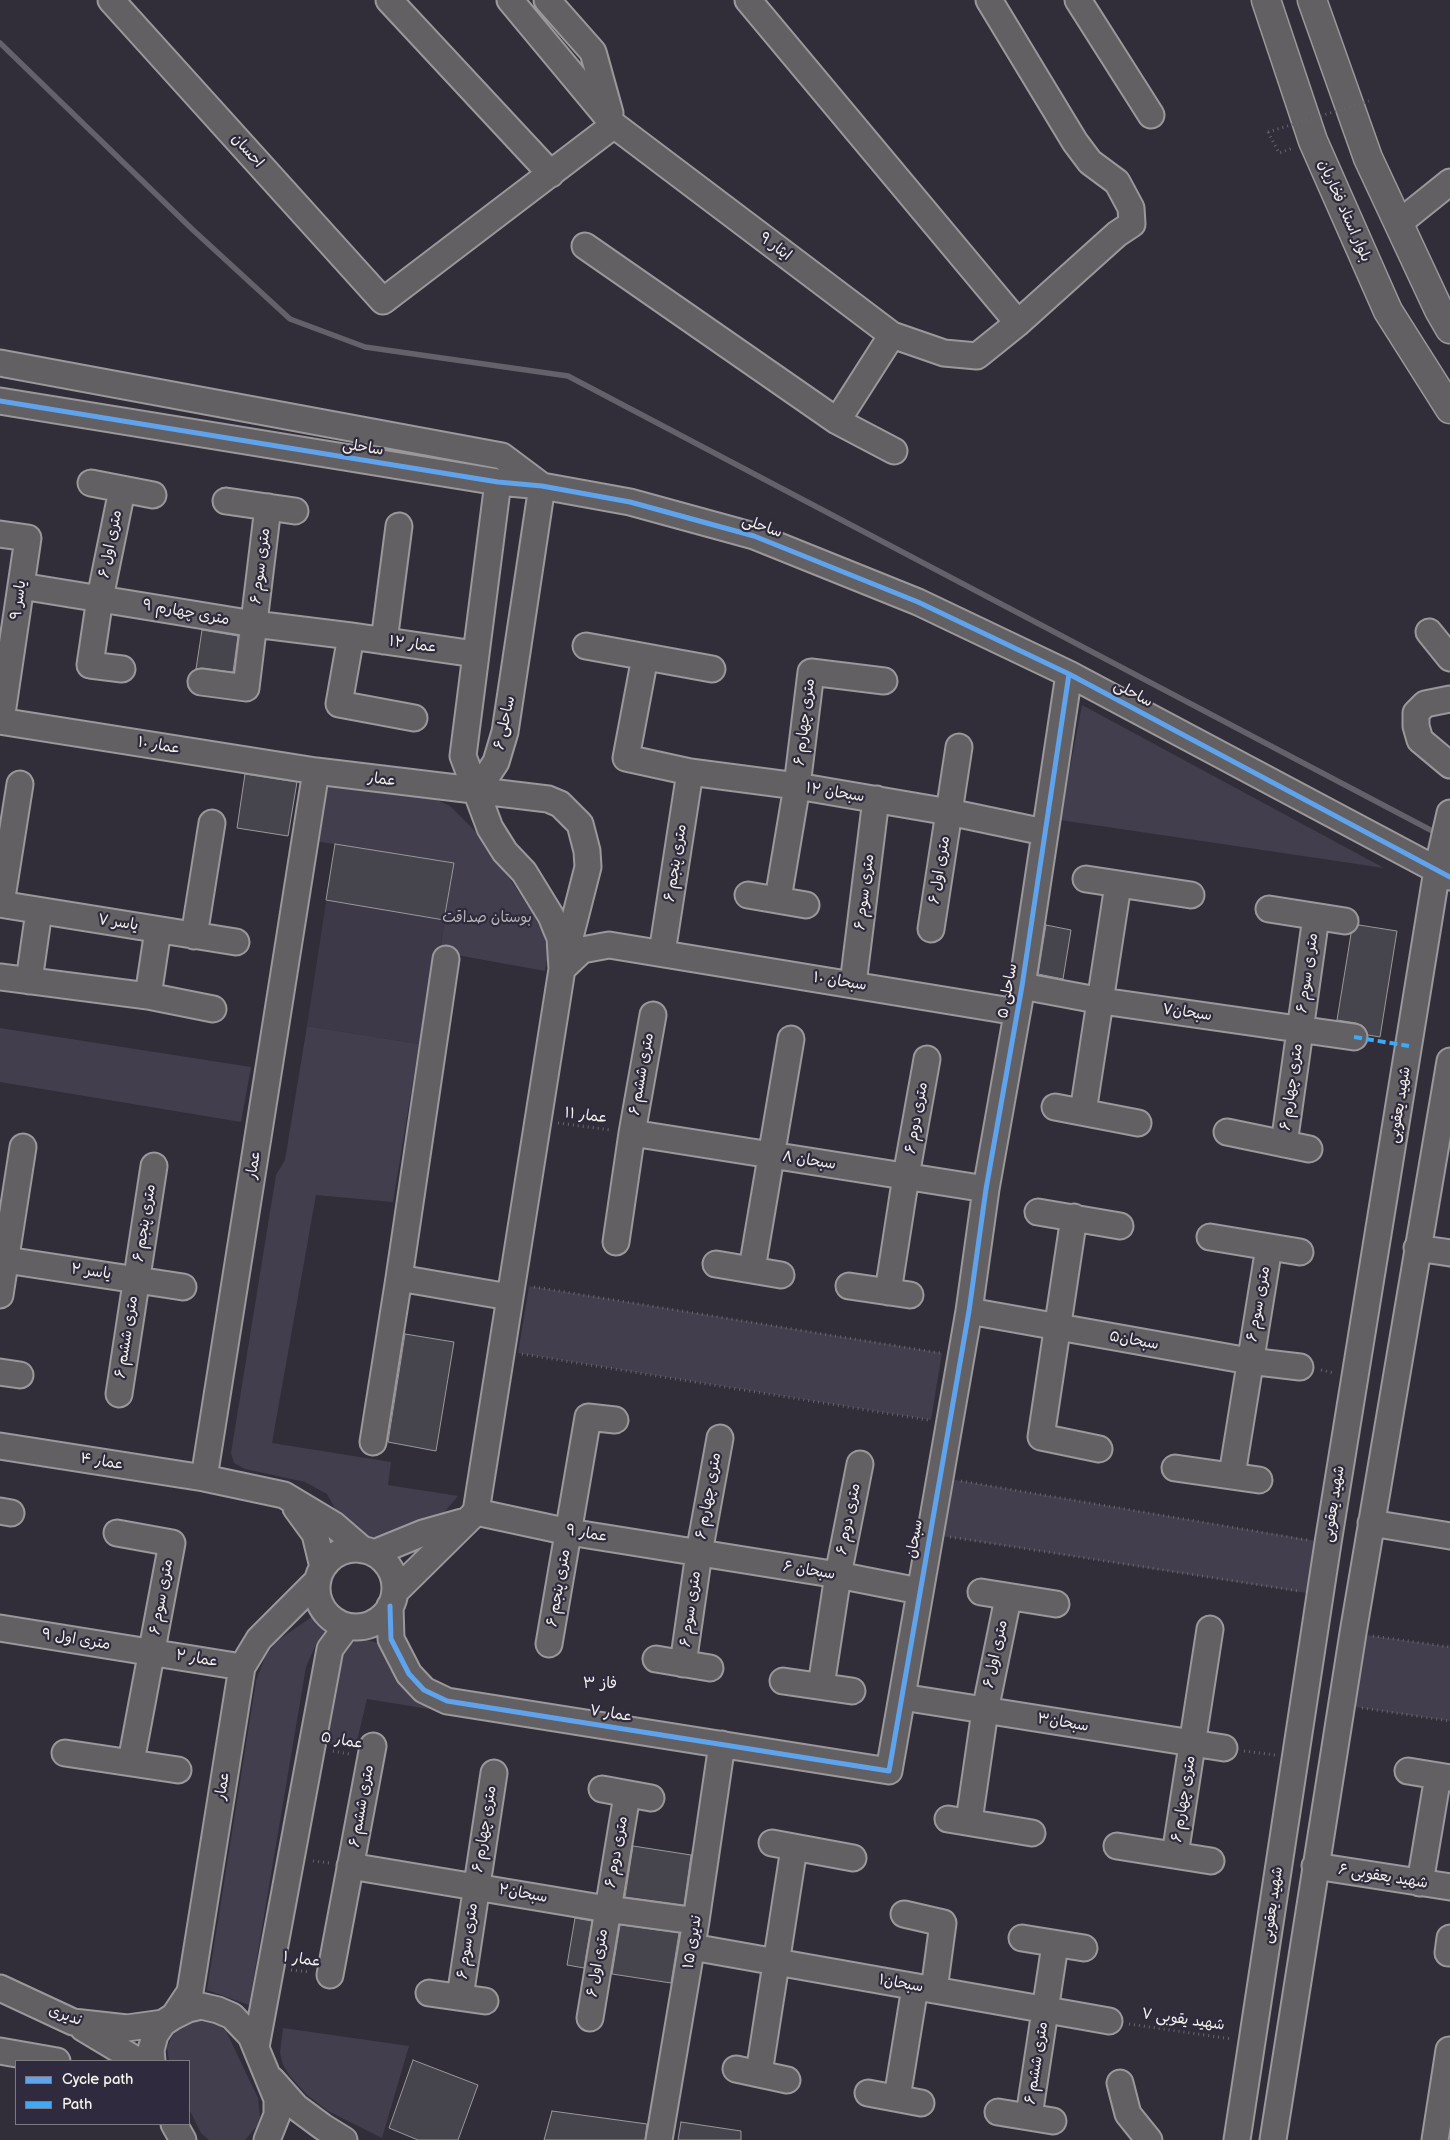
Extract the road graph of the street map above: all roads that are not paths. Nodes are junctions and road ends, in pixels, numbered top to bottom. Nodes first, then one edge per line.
1 (111, 0) edge
2 (389, 0) edge
3 (510, 0) edge
4 (547, 0) edge
5 (748, 0) edge
6 (989, 0) edge
7 (1078, 0) edge
8 (1266, 0) edge
9 (1312, 0) edge
10 (1151, 115) dead end
11 (614, 125) junction
12 (551, 174) junction
13 (1450, 182) edge
14 (1399, 223) junction
15 (585, 246) dead end
16 (1018, 323) junction
17 (1450, 328) edge
18 (892, 335) junction
19 (0, 364) edge
20 (0, 401) edge
21 (1450, 409) edge
22 (837, 421) junction
23 (894, 451) dead end
24 (498, 482) junction
25 (91, 483) dead end
26 (542, 486) junction
27 (122, 490) junction
28 (153, 495) dead end
29 (226, 502) dead end
30 (268, 507) junction
31 (294, 511) dead end
32 (399, 526) dead end
33 (0, 534) edge
34 (21, 586) junction
35 (100, 598) junction
36 (254, 624) junction
37 (1429, 632) dead end
38 (351, 636) junction
39 (384, 640) junction
40 (586, 646) dead end
41 (475, 654) junction
42 (644, 657) junction
43 (1450, 658) edge
44 (122, 669) dead end
45 (712, 669) dead end
46 (1069, 674) junction
47 (884, 681) dead end
48 (201, 682) dead end
49 (1450, 699) edge
50 (414, 718) dead end
51 (0, 721) edge
52 (959, 747) dead end
53 (1450, 765) edge
54 (316, 771) junction
55 (690, 772) junction
56 (20, 784) dead end
57 (797, 786) junction
58 (477, 792) junction
59 (876, 799) junction
60 (949, 812) junction
61 (1449, 818) edge
62 (212, 823) dead end
63 (1044, 832) junction
64 (1443, 874) edge
65 (1086, 879) dead end
66 (1118, 885) junction
67 (748, 895) dead end
68 (1191, 895) dead end
69 (778, 899) junction
70 (0, 904) edge
71 (806, 905) dead end
72 (1269, 909) dead end
73 (39, 910) junction
74 (1316, 916) junction
75 (1345, 921) dead end
76 (931, 929) dead end
77 (158, 930) junction
78 (194, 936) junction
79 (236, 942) dead end
80 (662, 953) junction
81 (446, 959) dead end
82 (562, 969) junction
83 (0, 977) edge
84 (29, 980) junction
85 (853, 984) junction
86 (1022, 986) junction
87 (148, 996) junction
88 (1102, 1000) junction
89 (213, 1009) dead end
90 (1017, 1012) junction
91 (653, 1015) dead end
92 (1300, 1030) junction
93 (1354, 1038) dead end
94 (791, 1039) dead end
95 (928, 1059) dead end
96 (1450, 1061) edge
97 (1055, 1107) dead end
98 (1083, 1112) junction
99 (1138, 1122) dead end
100 (1227, 1132) dead end
101 (632, 1133) junction
102 (1284, 1144) junction
103 (23, 1147) dead end
104 (1308, 1149) dead end
105 (771, 1154) junction
106 (154, 1166) dead end
107 (906, 1176) junction
108 (986, 1189) junction
109 (1038, 1212) dead end
110 (1074, 1217) junction
111 (1120, 1226) dead end
112 (1210, 1237) dead end
113 (616, 1242) dead end
114 (1269, 1246) junction
115 (1418, 1248) junction
116 (1300, 1252) dead end
117 (1450, 1253) edge
118 (3, 1259) edge
119 (716, 1264) dead end
120 (752, 1269) junction
121 (781, 1275) dead end
122 (399, 1278) junction
123 (136, 1279) junction
124 (849, 1286) dead end
125 (183, 1287) dead end
126 (511, 1290) junction
127 (0, 1295) edge
128 (968, 1311) junction
129 (1056, 1328) junction
130 (1249, 1361) junction
131 (1300, 1367) road end
132 (119, 1394) dead end
133 (615, 1420) dead end
134 (720, 1438) dead end
135 (372, 1442) dead end
136 (0, 1446) edge
137 (1099, 1449) dead end
138 (860, 1464) dead end
139 (1175, 1468) dead end
140 (1232, 1475) junction
141 (204, 1478) junction
142 (1259, 1480) dead end
143 (284, 1495) junction
144 (470, 1517) junction
145 (1371, 1523) junction
146 (569, 1532) junction
147 (117, 1533) dead end
148 (1450, 1536) edge
149 (368, 1552) junction
150 (699, 1553) junction
151 (321, 1573) junction
152 (838, 1575) junction
153 (919, 1591) junction
154 (981, 1592) dead end
155 (1008, 1598) junction
156 (392, 1599) junction
157 (1056, 1604) dead end
158 (347, 1626) junction
159 (0, 1628) edge
160 (1210, 1630) dead end
161 (550, 1644) dead end
162 (152, 1652) junction
163 (656, 1659) dead end
164 (683, 1664) junction
165 (242, 1667) junction
166 (710, 1668) dead end
167 (783, 1681) dead end
168 (822, 1686) junction
169 (852, 1691) dead end
170 (902, 1697) junction
171 (984, 1710) junction
172 (722, 1744) junction
173 (1194, 1744) junction
174 (1224, 1748) road end
175 (372, 1752) road end
176 (65, 1753) dead end
177 (131, 1762) junction
178 (178, 1770) dead end
179 (1408, 1770) dead end
180 (889, 1771) joint
181 (494, 1773) dead end
182 (1444, 1777) edge
183 (602, 1789) dead end
184 (627, 1795) junction
185 (652, 1798) dead end
186 (1032, 1833) dead end
187 (1117, 1846) dead end
188 (1175, 1854) junction
189 (853, 1858) dead end
190 (1211, 1861) dead end
191 (350, 1866) junction
192 (1316, 1866) junction
193 (1420, 1882) junction
194 (476, 1886) junction
195 (1450, 1887) edge
196 (607, 1908) junction
197 (904, 1914) dead end
198 (696, 1921) junction
199 (1022, 1938) dead end
200 (1054, 1945) junction
201 (692, 1948) junction
202 (1084, 1948) dead end
203 (776, 1962) junction
204 (330, 1975) road end
205 (0, 1988) edge
206 (924, 1988) junction
207 (429, 1992) dead end
208 (460, 1997) junction
209 (485, 2001) dead end
210 (1045, 2010) junction
211 (590, 2018) dead end
212 (169, 2020) junction
213 (1109, 2021) road end
214 (72, 2022) junction
215 (256, 2046) junction
216 (1449, 2050) dead end
217 (0, 2051) edge
218 (51, 2060) edge
219 (136, 2060) edge
220 (152, 2060) edge
221 (269, 2077) junction
222 (787, 2080) dead end
223 (1120, 2083) dead end
224 (868, 2093) dead end
225 (897, 2098) junction
226 (922, 2103) dead end
227 (998, 2112) dead end
228 (1029, 2116) junction
229 (1053, 2121) dead end
230 (168, 2125) edge
231 (175, 2125) edge
232 (165, 2140) edge
233 (183, 2140) edge
234 (267, 2140) edge
235 (344, 2140) edge
236 (659, 2140) edge
237 (1149, 2140) edge
238 (1237, 2140) edge
239 (1273, 2140) edge
240 (1435, 2140) edge

1 - 12 street, احسان
2 - 12 street
3 - 11 street, ایثار ۹
4 - 11 street
5 - 16 street
6 - 16 street, ایثار ۹
7 - 10 street
8 - 21 main road, بلوار استاد فخاریان
9 - 14 main road
11 - 12 street
11 - 18 street, ایثار ۹
13 - 14 street
14 - 17 main road
15 - 22 street
16 - 18 street, ایثار ۹
18 - 22 street
19 - 26 street
20 - 24 street, ساحلی
22 - 23 street
24 - 26 street, ساحلی
24 - 41 street
25 - 27 street
26 - 46 street, ساحلی
26 - 58 street, ساحلی ۶
27 - 28 street
27 - 35 street, ۶ متری اول
29 - 30 street
30 - 31 street
30 - 36 street, ۶ متری سوم
32 - 39 street
33 - 34 street, یاسر ۹
34 - 35 street, ۹ متری چهارم
34 - 51 street, یاسر ۹
35 - 36 street, ۹ متری چهارم
35 - 44 street
36 - 38 street, ۹ متری چهارم
36 - 48 street
37 - 43 street
38 - 39 street, عمار ۱۲
38 - 50 street
39 - 41 street, عمار ۱۲
40 - 42 street
41 - 58 street
42 - 45 street
42 - 55 street, سبحان ۱۲
46 - 63 street, ساحلی ۵
46 - 64 street, ساحلی
47 - 57 street, ۶ متری چهارم
49 - 53 street
51 - 54 street, عمار ۱۰
52 - 60 street
54 - 58 street, عمار
54 - 141 street, عمار
55 - 57 street, سبحان ۱۲
55 - 80 street, ۶ متری پنجم
56 - 70 street
57 - 59 street, سبحان ۱۲
57 - 69 street
58 - 82 street
58 - 82 street, عمار
59 - 60 street, سبحان ۱۲
59 - 85 street, ۶ متری سوم
60 - 63 street, سبحان ۱۲
60 - 76 street, ۶ متری اول
61 - 64 street, شهید یعقوبی
62 - 78 street
63 - 86 street, ساحلی ۵
64 - 238 street, شهید یعقوبی
65 - 66 street
66 - 68 street
66 - 88 street
67 - 69 street
69 - 71 street
70 - 73 street, یاسر ۷
72 - 74 street
73 - 77 street, یاسر ۷
73 - 84 street
74 - 75 street
74 - 92 street, ۶ متر ی سوم
77 - 78 street, یاسر ۷
77 - 87 street
78 - 79 street, یاسر ۷
80 - 82 street, سبحان ۱۰
80 - 85 street, سبحان ۱۰
81 - 122 street
82 - 126 street
83 - 84 street
84 - 87 street
85 - 90 street, سبحان ۱۰
86 - 88 street, سبحان۷
86 - 90 street, ساحلی ۵
87 - 89 street
88 - 92 street, سبحان۷
88 - 98 street
90 - 108 street, ساحلی ۵
91 - 101 street, ۶ متری ششم
92 - 93 street, سبحان۷
92 - 102 street, ۶ متری چهارم
94 - 105 street
95 - 107 street, ۶ متری دوم
96 - 115 street
97 - 98 street
98 - 99 street
100 - 102 street
101 - 105 street, سبحان ۸
101 - 113 street
102 - 104 street
103 - 118 street
105 - 107 street, سبحان ۸
105 - 120 street
106 - 123 street, ۶ متری پنجم
107 - 108 street, سبحان ۸
107 - 124 street
108 - 128 street, ساحلی ۵
109 - 110 street
110 - 111 street
110 - 129 street
112 - 114 street
114 - 116 street
114 - 130 street, ۶ متری سوم
115 - 117 street
115 - 145 street
118 - 123 street, یاسر ۲
118 - 127 street
119 - 120 street
120 - 121 street
122 - 126 street
122 - 135 street
123 - 125 street, یاسر ۲
123 - 132 street, ۶ متری ششم
126 - 144 street
128 - 129 street, سبحان۵
128 - 153 street, سبحان
129 - 130 street, سبحان۵
129 - 137 street
130 - 131 street, سبحان۵
130 - 140 street
133 - 146 street
134 - 150 street, ۶ متری چهارم
136 - 141 street, عمار ۴
138 - 152 street, ۶ متری دوم
139 - 140 street
140 - 142 street
141 - 143 street
143 - 149 street
143 - 151 street
144 - 146 street, عمار ۹
144 - 149 street
144 - 156 street
145 - 148 street
145 - 192 street
146 - 150 street, عمار ۹
146 - 161 street, ۶ متری پنجم
147 - 162 street, ۶ متری سوم
149 - 151 street
149 - 156 street
150 - 152 street, سبحان ۶
150 - 164 street, ۶ متری سوم
151 - 158 street
151 - 165 street, عمار
152 - 153 street, سبحان ۶
152 - 168 street
153 - 170 street, سبحان
154 - 155 street
155 - 157 street
155 - 171 street, ۶ متری اول
156 - 158 street
156 - 172 street, عمار ۷
158 - 215 street
159 - 162 street, ۹ متری اول
160 - 173 street
162 - 165 street, عمار ۲
162 - 177 street
163 - 164 street
164 - 166 street
165 - 212 street, عمار
167 - 168 street
168 - 169 street
170 - 171 street, سبحان۳
170 - 180 street, سبحان
171 - 173 street, سبحان۳
171 - 186 street
172 - 180 street, عمار ۷
172 - 198 street, ندیری ۱۵
173 - 174 street, سبحان۳
173 - 188 street, ۶ متری چهارم
175 - 191 street, ۶ متری ششم
176 - 177 street
177 - 178 street
179 - 182 street
181 - 194 street, ۶ متری چهارم
182 - 193 street
183 - 184 street
184 - 185 street
184 - 196 street, ۶ متری دوم
187 - 188 street
188 - 190 street
189 - 203 street
191 - 194 street, سبحان۲
191 - 204 street
192 - 193 street, شهید یعقوبی ۶
192 - 239 street
193 - 195 street, شهید یعقوبی ۶
194 - 196 street, سبحان۲
194 - 208 street, ۶ متری سوم
196 - 198 street, سبحان۲
196 - 211 street, ۶ متری اول
197 - 206 street
198 - 201 street, ندیری ۱۵
199 - 200 street
200 - 202 street
200 - 210 street
201 - 203 street, سبحان۱
201 - 236 street, ندیری ۱۵
203 - 206 street, سبحان۱
203 - 222 street
205 - 214 street, ندیری
206 - 210 street, سبحان۱
206 - 225 street
207 - 208 street
208 - 209 street
210 - 213 street, سبحان۱
210 - 228 street, ۶ متری ششم
212 - 214 street, ندیری
212 - 215 street, ندیری
212 - 220 street, عمار
214 - 219 street
215 - 221 street, ندیری
216 - 240 street
217 - 218 street
221 - 234 street
221 - 235 street
223 - 237 street
224 - 225 street
225 - 226 street
227 - 228 street
228 - 229 street
230 - 232 street
231 - 233 street

